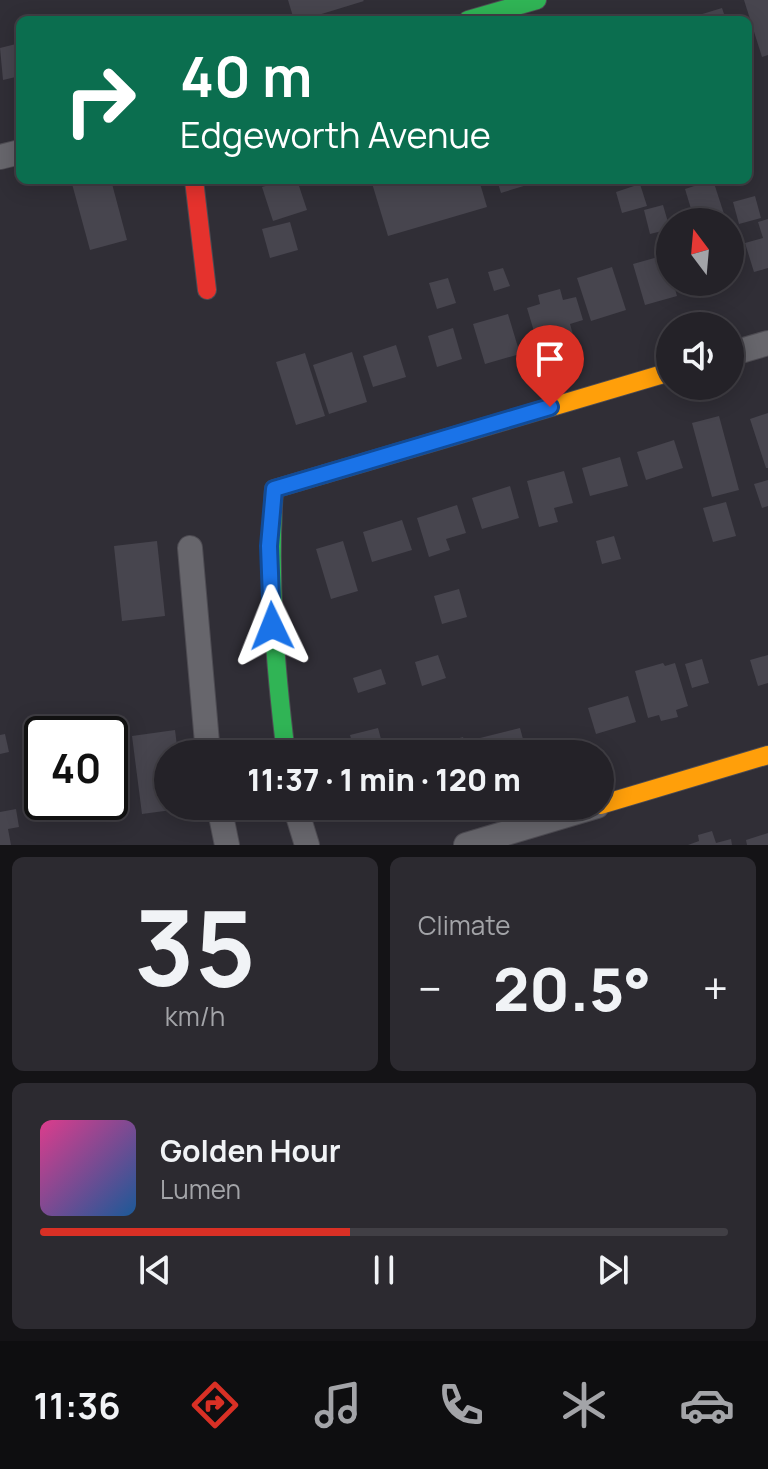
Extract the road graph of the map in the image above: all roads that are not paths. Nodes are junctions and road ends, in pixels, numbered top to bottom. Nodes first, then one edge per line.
1 (537, 0) edge
2 (482, 16) edge
3 (194, 184) edge
4 (207, 290) dead end
5 (768, 343) edge
6 (744, 350) edge
7 (656, 376) edge
8 (190, 548) dead end
9 (207, 740) edge
10 (284, 740) edge
11 (768, 755) edge
12 (614, 801) edge
13 (222, 820) edge
14 (299, 820) edge
15 (551, 820) edge
16 (227, 845) edge
17 (307, 845) edge
18 (466, 845) edge

1 - 2 street
3 - 4 street
5 - 6 street
7 - 10 street
8 - 9 street
11 - 12 street
13 - 16 street
14 - 17 street
15 - 18 street

